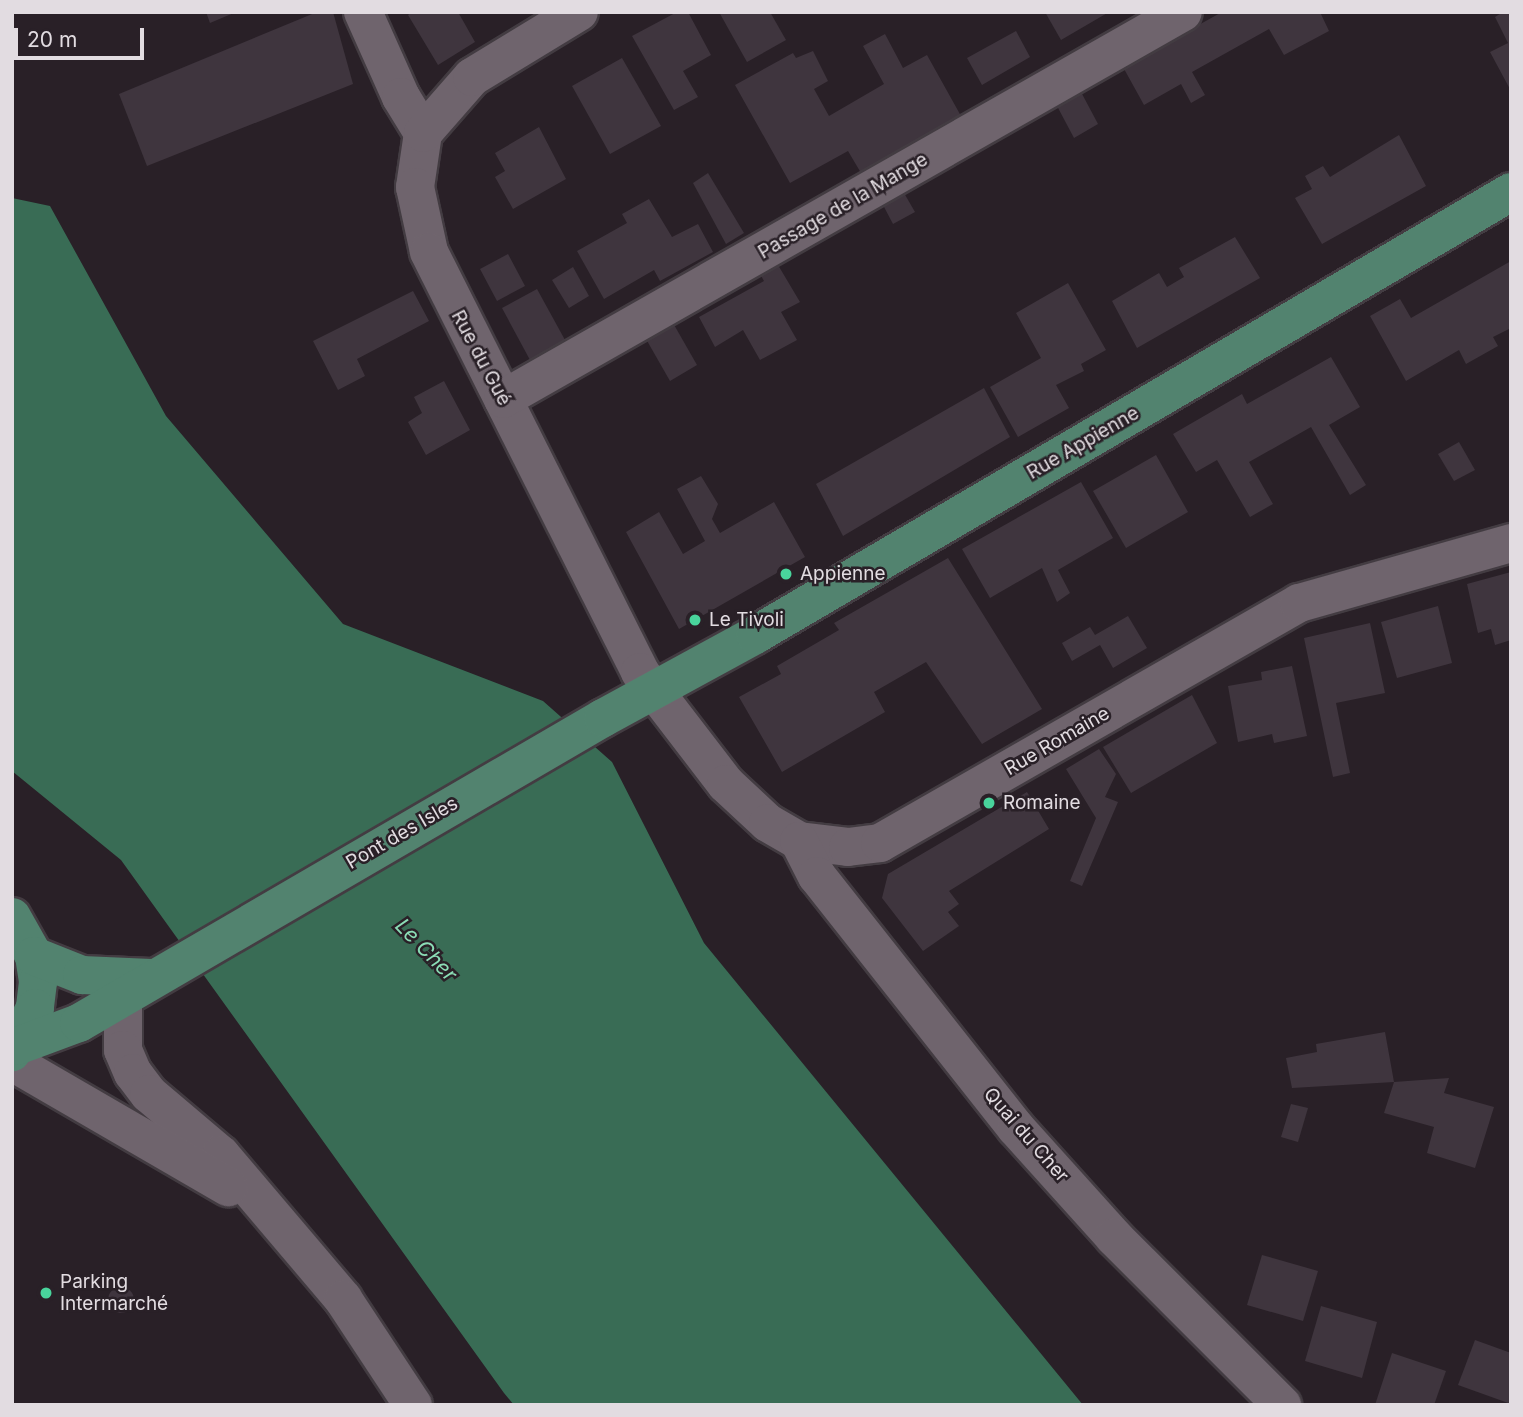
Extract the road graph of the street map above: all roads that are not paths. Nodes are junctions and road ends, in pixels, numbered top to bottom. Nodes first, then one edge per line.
1 (363, 12) edge
2 (579, 12) edge
3 (1183, 12) edge
4 (423, 133) junction
5 (1511, 192) edge
6 (503, 399) junction
7 (1511, 543) edge
8 (653, 690) junction
9 (799, 841) junction
10 (12, 918) edge
11 (34, 957) junction
12 (137, 988) junction
13 (14, 1053) edge
14 (272, 1216) junction
15 (413, 1405) edge
16 (1282, 1405) edge

1 - 4 street
2 - 4 street
3 - 6 street, Passage de la Mange
4 - 6 street, Rue du Gué
5 - 8 main road, Rue Appienne
6 - 8 street, Rue du Gué
7 - 9 street, Rue Romaine
8 - 9 street, Rue Romaine
8 - 12 main road, Pont des Isles
9 - 16 street, Quai du Cher
10 - 11 main road
11 - 12 main road
11 - 13 main road
12 - 13 main road, Pont des Isles
12 - 14 street
13 - 14 street
14 - 15 street

